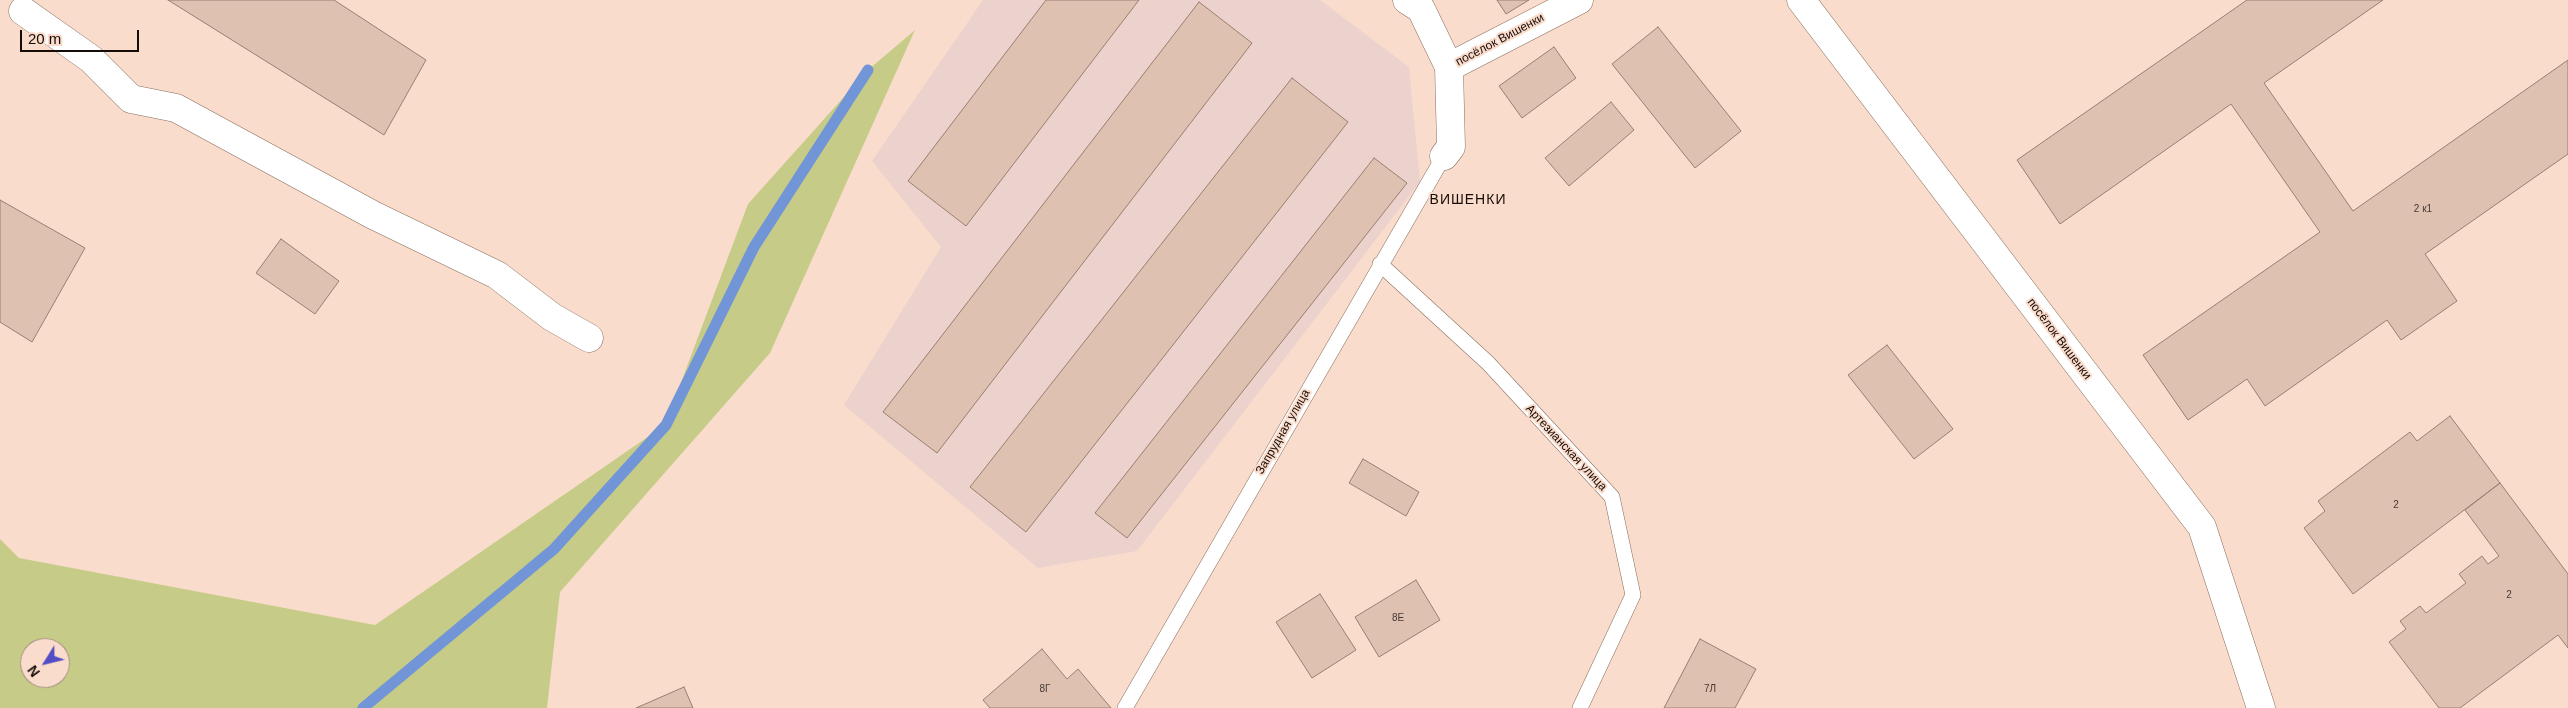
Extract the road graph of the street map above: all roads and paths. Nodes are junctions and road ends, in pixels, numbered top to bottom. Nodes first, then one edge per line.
1 (1407, 0) edge
2 (1579, 0) edge
3 (1801, 0) edge
4 (23, 11) dead end
5 (1449, 67) junction
6 (1444, 156) joint
7 (1380, 264) junction
8 (589, 338) dead end
9 (1125, 708) edge
10 (1580, 708) edge
11 (2261, 708) edge

1 - 5 street
2 - 5 street, посёлок Вишенки
3 - 11 street, посёлок Вишенки
4 - 8 street
5 - 6 street
6 - 7 lane, Запрудная улица
7 - 9 lane, Запрудная улица
7 - 10 lane, Артезианская улица

